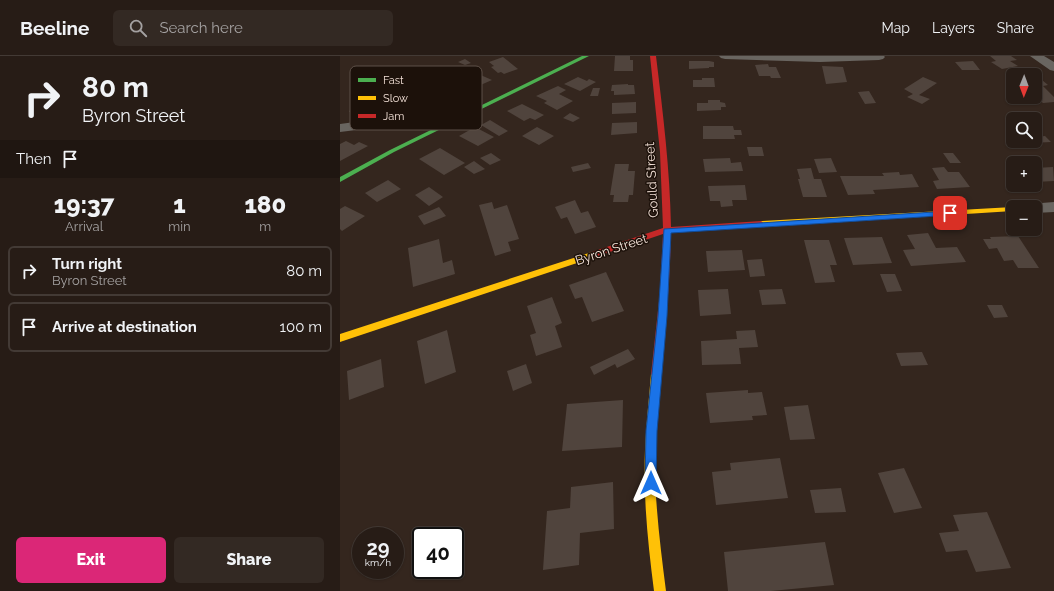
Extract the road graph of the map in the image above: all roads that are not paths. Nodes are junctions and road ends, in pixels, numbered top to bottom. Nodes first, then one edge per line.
1 (586, 56) edge
2 (653, 56) edge
3 (725, 56) edge
4 (1036, 56) edge
5 (879, 57) dead end
6 (1054, 67) edge
7 (482, 107) edge
8 (350, 127) edge
9 (340, 128) edge
10 (435, 130) edge
11 (340, 180) edge
12 (1054, 207) edge
13 (1042, 208) edge
14 (1006, 209) edge
15 (667, 230) junction
16 (340, 338) edge
17 (660, 591) edge

1 - 7 street
2 - 15 street, Gould Street
3 - 5 street
4 - 6 street
8 - 9 street
10 - 11 street
12 - 13 street
14 - 15 street, Byron Street
15 - 16 street, Byron Street
15 - 17 street, Gould Street

